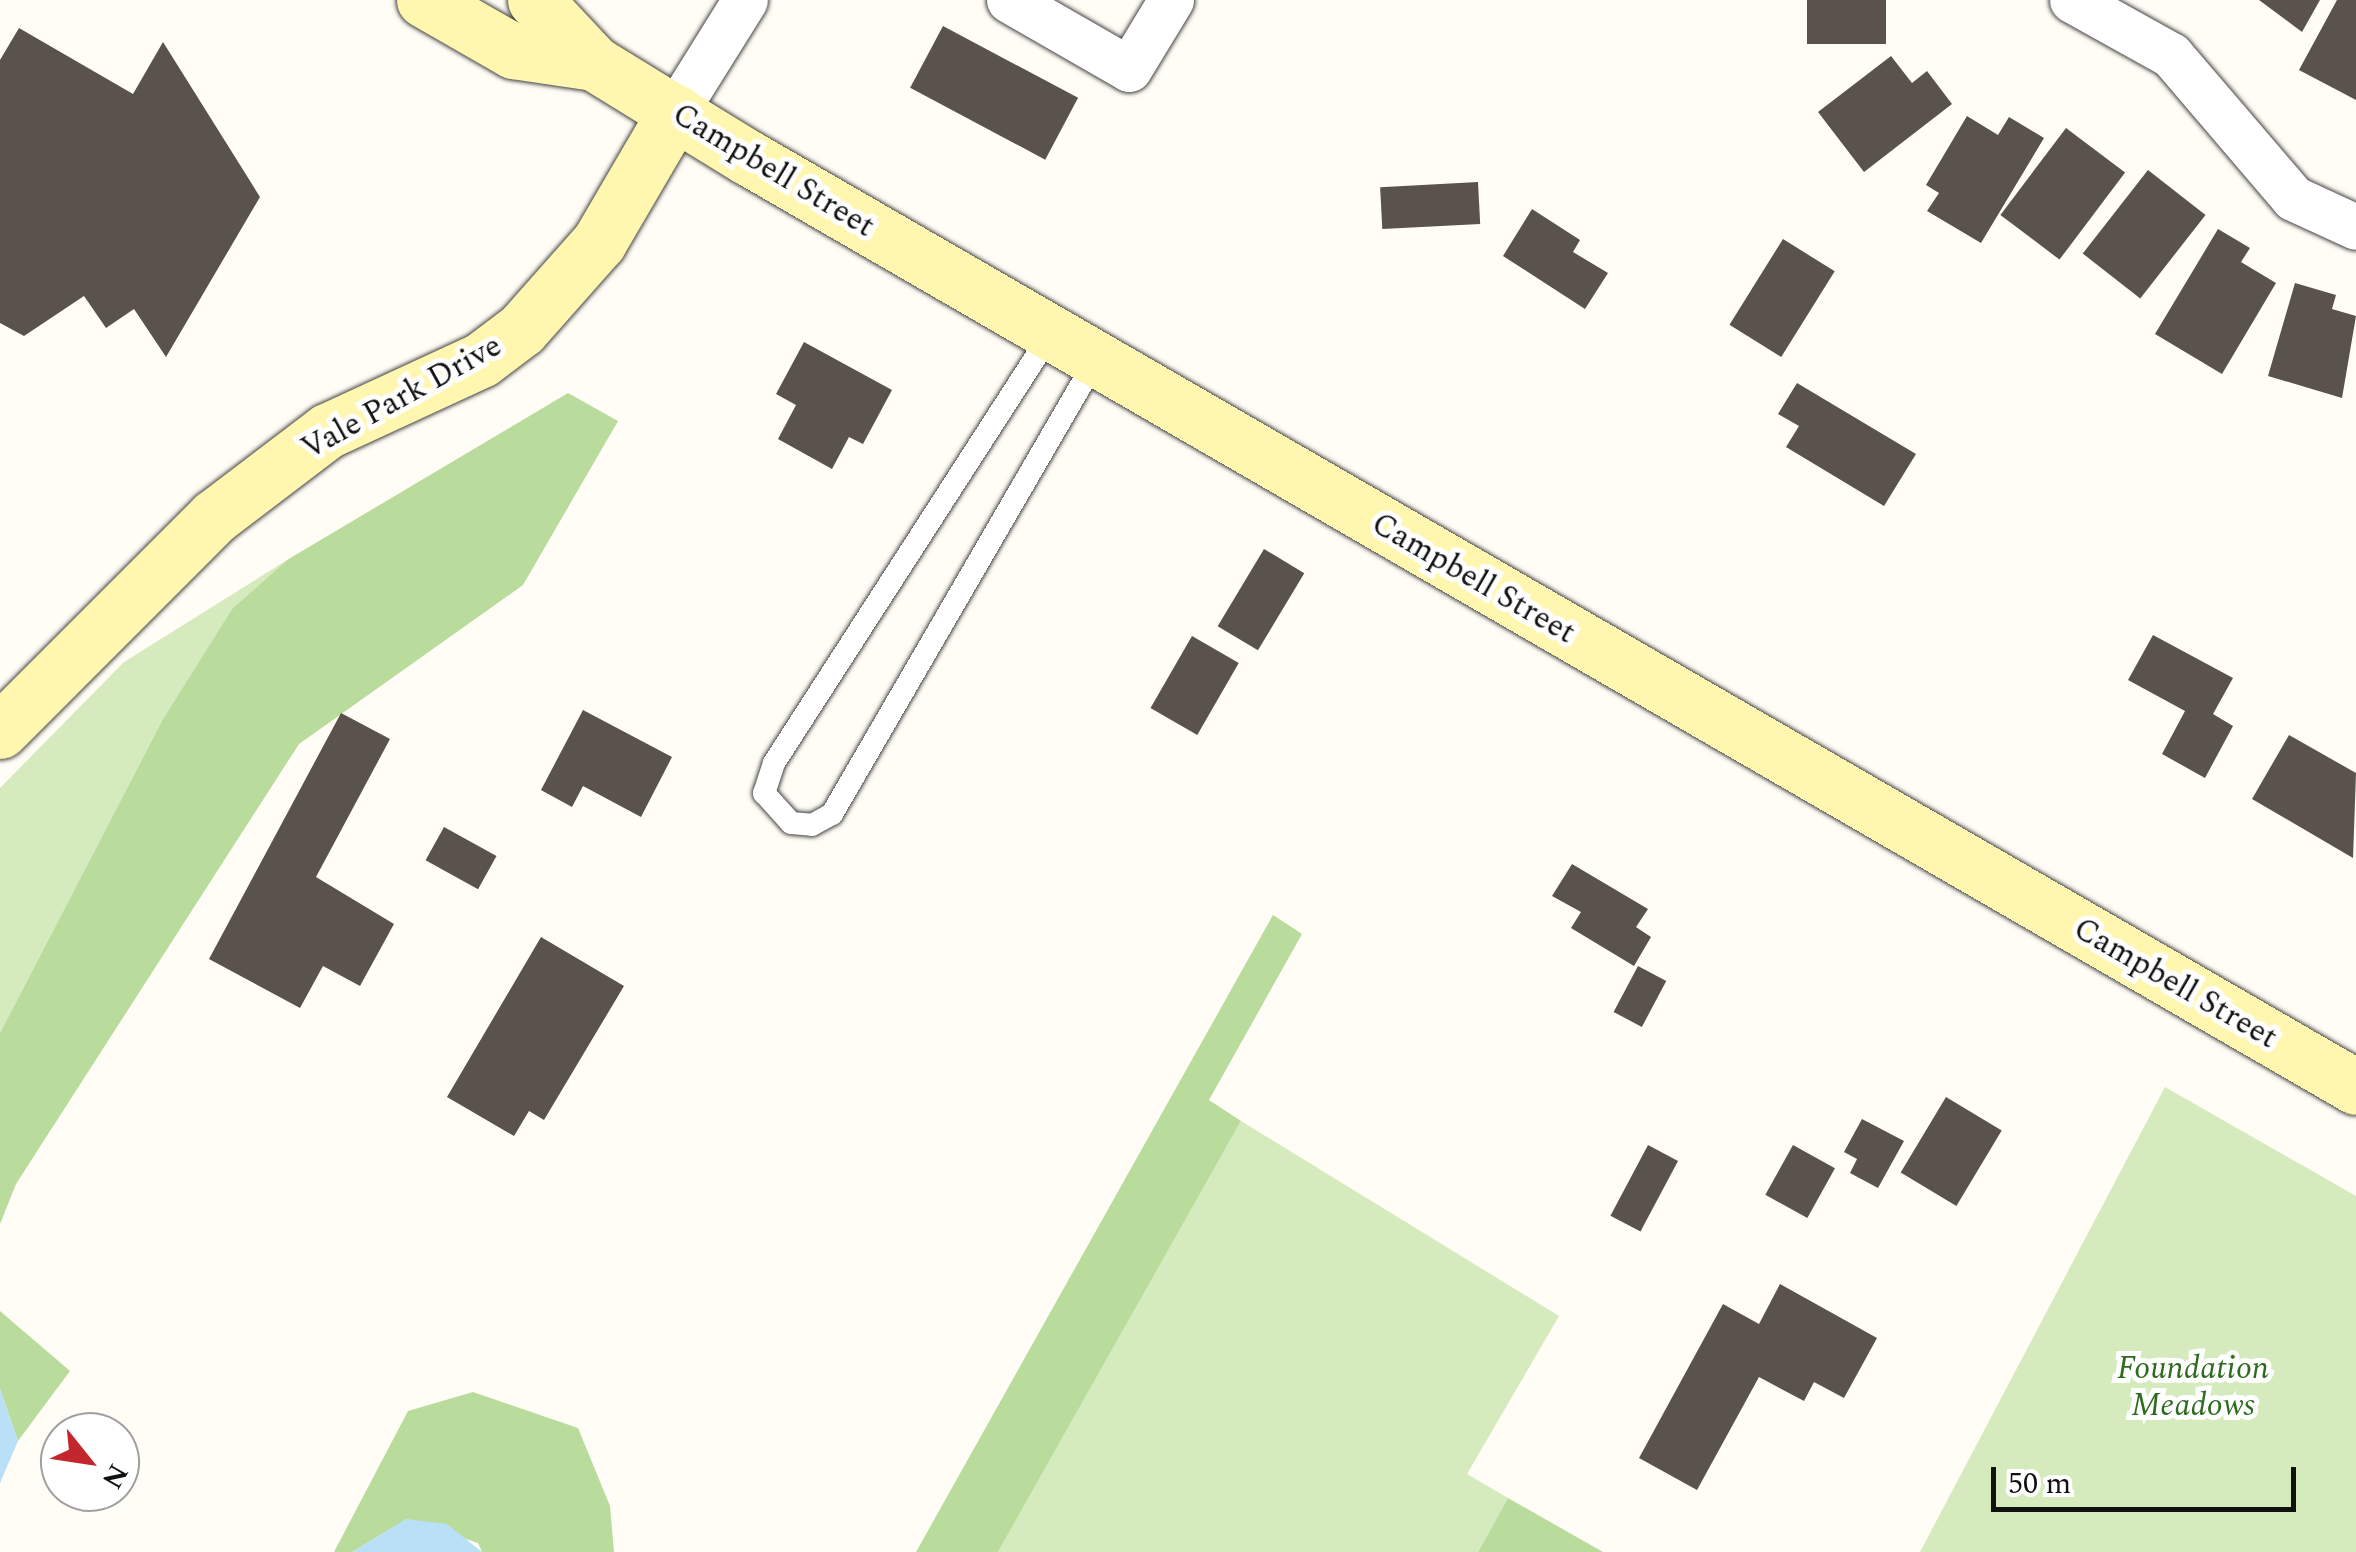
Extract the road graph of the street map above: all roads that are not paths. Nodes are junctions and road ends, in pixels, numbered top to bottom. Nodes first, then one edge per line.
1 (424, 0) edge
2 (535, 0) edge
3 (745, 0) edge
4 (1009, 0) edge
5 (1171, 0) edge
6 (2072, 0) edge
7 (594, 64) junction
8 (675, 112) junction
9 (2356, 227) edge
10 (1073, 348) junction
11 (0, 730) edge
12 (2356, 1087) edge

1 - 7 main road, Campbell Street
2 - 7 main road, Campbell Street
3 - 8 street
4 - 5 street
6 - 9 street
7 - 8 main road, Campbell Street
8 - 10 main road, Campbell Street
8 - 11 main road, Vale Park Drive
10 - 10 lane
10 - 12 main road, Campbell Street

